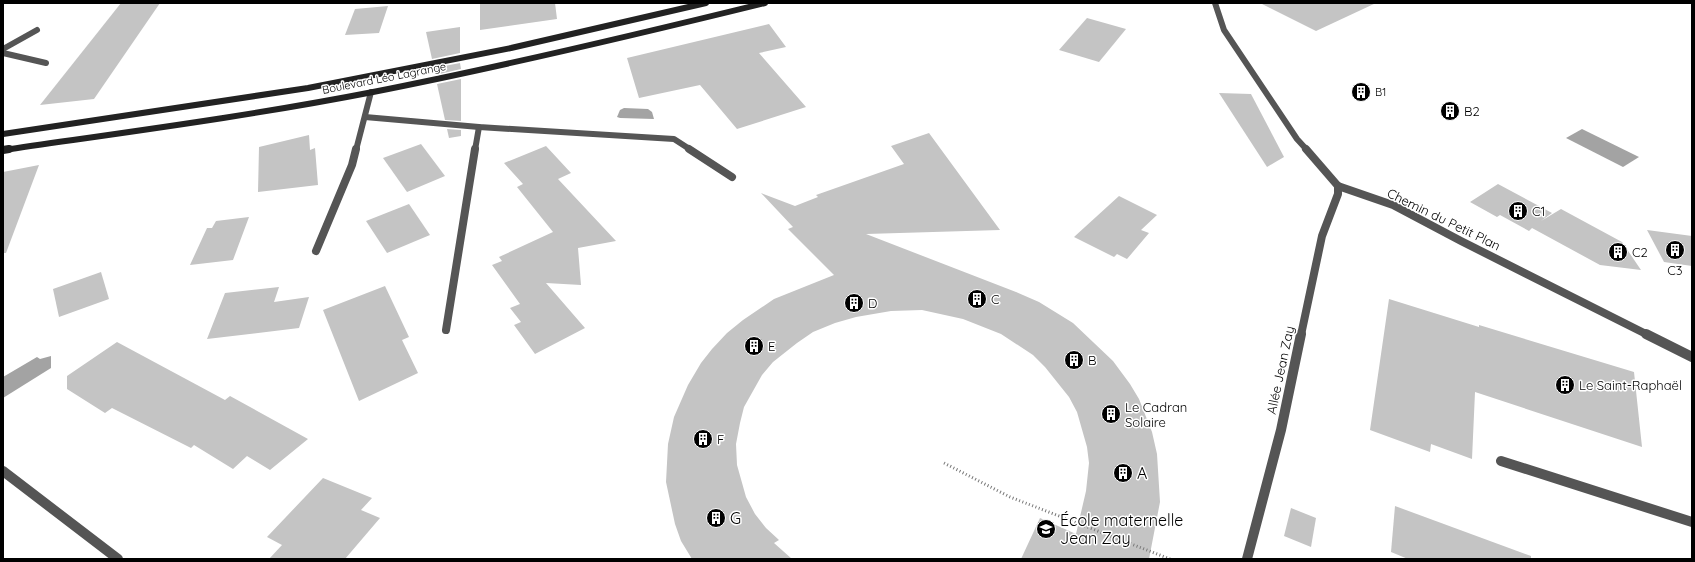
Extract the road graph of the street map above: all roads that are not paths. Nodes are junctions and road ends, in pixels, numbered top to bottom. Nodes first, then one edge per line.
1 (706, 3) edge
2 (765, 3) edge
3 (1215, 3) edge
4 (37, 30) dead end
5 (3, 49) edge
6 (3, 53) edge
7 (46, 63) dead end
8 (371, 92) junction
9 (365, 116) junction
10 (479, 128) junction
11 (3, 134) edge
12 (3, 150) edge
13 (732, 177) dead end
14 (1338, 186) junction
15 (316, 251) dead end
16 (446, 330) dead end
17 (1692, 357) edge
18 (1501, 461) dead end
19 (3, 471) edge
20 (1692, 522) edge
21 (118, 559) edge
22 (1247, 559) edge

1 - 11 main road, Boulevard Léo Lagrange
2 - 8 main road, Boulevard Léo Lagrange
3 - 14 street, Chemin du Petit Plan
4 - 5 street
6 - 7 street
8 - 9 street
8 - 12 main road, Boulevard Léo Lagrange
9 - 10 street
9 - 15 street
10 - 13 street
10 - 16 street
14 - 17 street, Chemin du Petit Plan
14 - 22 street, Allée Jean Zay
18 - 20 street
19 - 21 street

